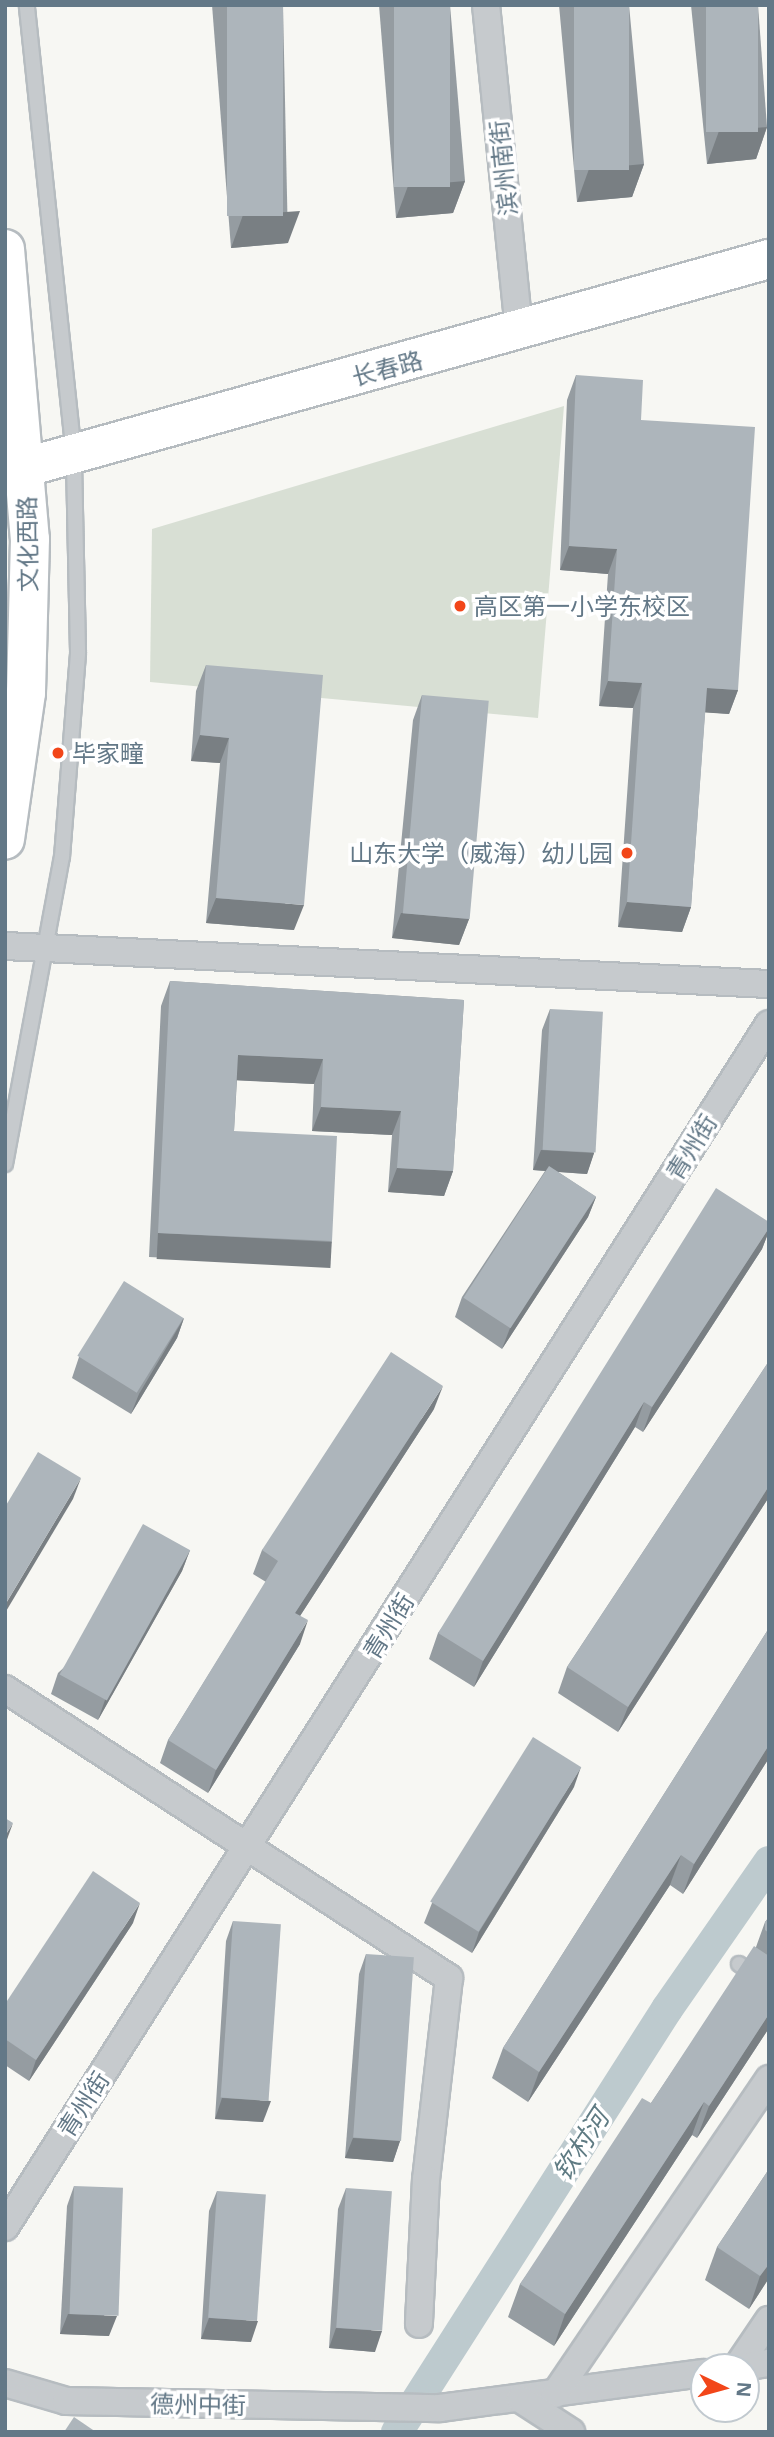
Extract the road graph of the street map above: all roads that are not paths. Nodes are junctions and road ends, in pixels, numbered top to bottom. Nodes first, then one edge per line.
1 (27, 5) edge
2 (486, 5) edge
3 (5, 249) edge
4 (769, 259) edge
5 (519, 331) junction
6 (74, 455) junction
7 (15, 472) edge
8 (5, 839) edge
9 (5, 946) edge
10 (47, 946) junction
11 (769, 984) edge
12 (769, 1024) edge
13 (5, 1164) edge
14 (5, 1689) edge
15 (248, 1846) junction
16 (738, 1964) dead end
17 (769, 1986) edge
18 (769, 2079) edge
19 (5, 2227) edge
20 (769, 2320) edge
21 (419, 2324) dead end
22 (747, 2353) edge
23 (690, 2375) edge
24 (5, 2383) edge
25 (555, 2394) junction
26 (520, 2399) junction
27 (571, 2432) edge

1 - 6 lane
2 - 5 street, 滨州南街
3 - 7 street, 文化西路
4 - 5 street, 长春路
5 - 6 street, 长春路
6 - 7 street, 长春路
6 - 10 lane
7 - 8 street, 文化西路
9 - 10 street
10 - 11 street
10 - 13 lane
12 - 15 street, 青州街
14 - 15 street
15 - 19 street, 青州街
15 - 21 street
16 - 17 lane
18 - 25 street
20 - 22 street
23 - 25 street, 德州中街
24 - 26 street, 德州中街
25 - 26 street, 德州中街
26 - 27 street

